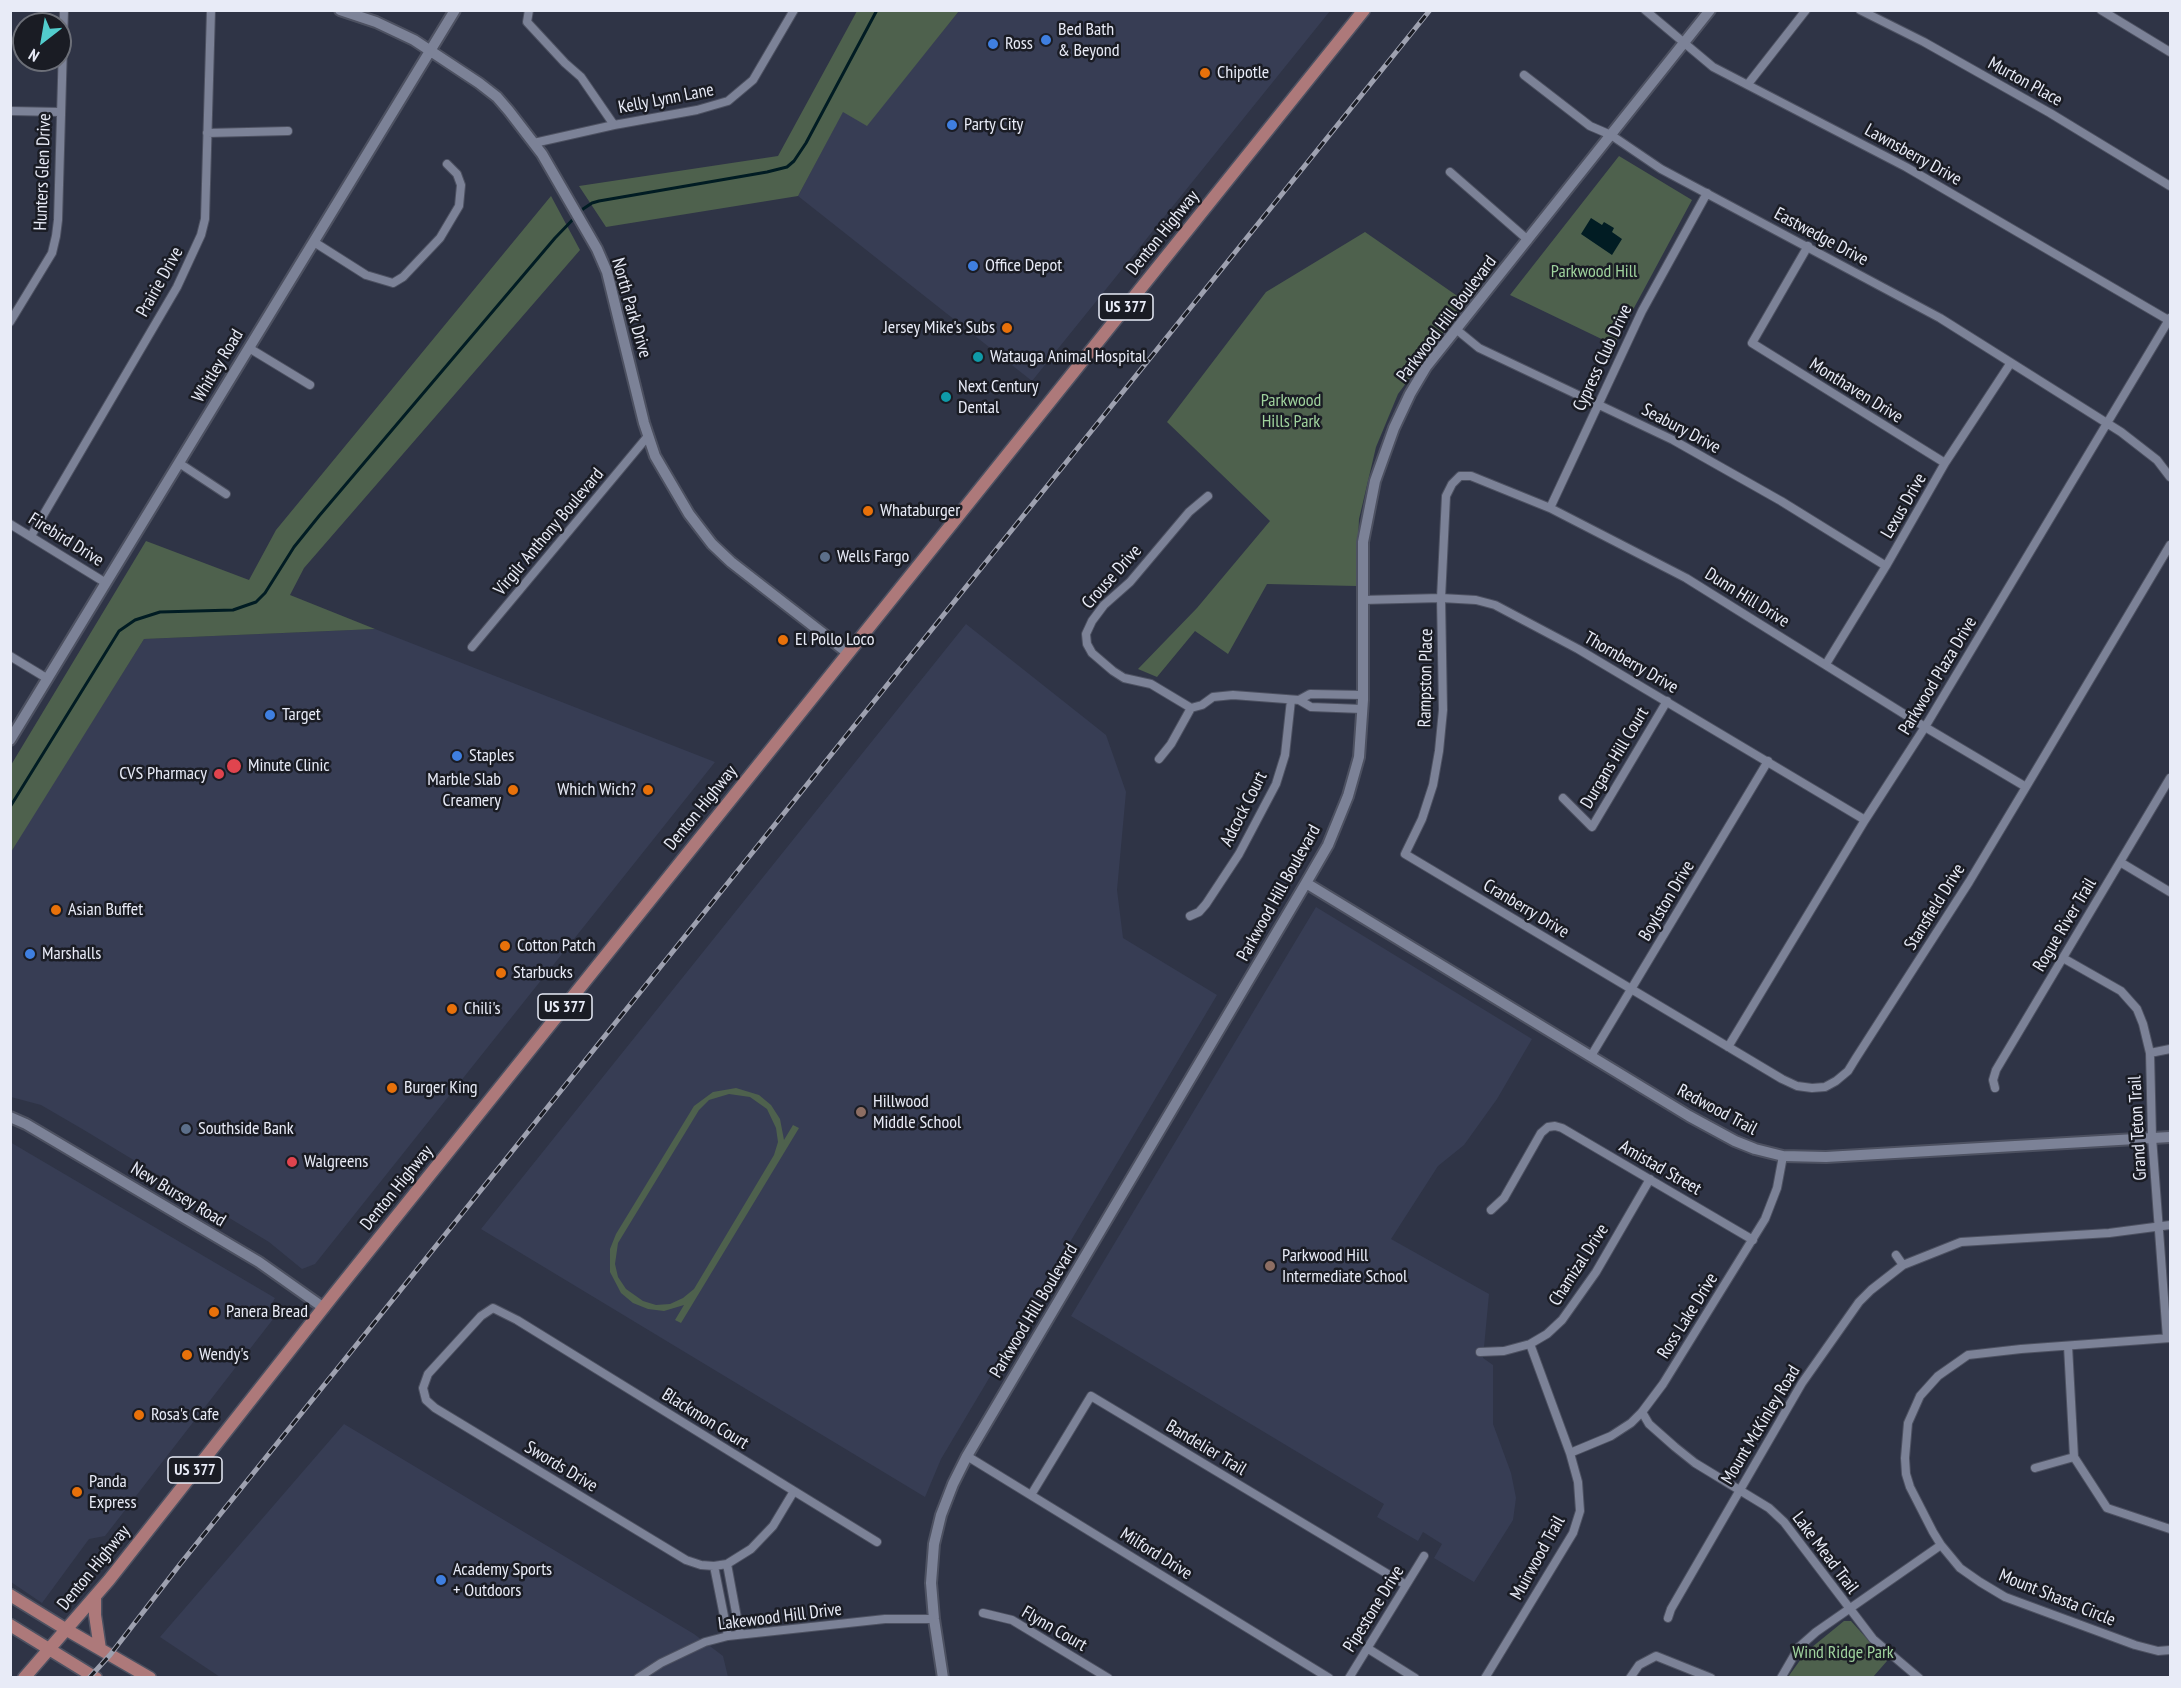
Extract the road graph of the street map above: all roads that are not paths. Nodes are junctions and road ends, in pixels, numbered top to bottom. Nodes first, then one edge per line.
1 (64, 10) edge
2 (212, 10) edge
3 (340, 10) edge
4 (454, 10) edge
5 (529, 10) edge
6 (794, 10) edge
7 (1365, 10) edge
8 (1645, 10) edge
9 (1710, 10) edge
10 (1806, 10) edge
11 (1860, 10) edge
12 (2101, 10) edge
13 (365, 14) edge
14 (1685, 42) junction
15 (430, 50) junction
16 (2170, 52) edge
17 (1524, 75) dead end
18 (1748, 84) junction
19 (10, 111) edge
20 (60, 112) junction
21 (614, 125) junction
22 (288, 131) dead end
23 (207, 133) junction
24 (1611, 135) junction
25 (534, 143) junction
26 (447, 164) dead end
27 (1450, 172) dead end
28 (2170, 186) edge
29 (1707, 193) junction
30 (1528, 240) junction
31 (314, 242) junction
32 (1808, 246) junction
33 (2170, 320) edge
34 (10, 322) edge
35 (1457, 330) junction
36 (249, 348) junction
37 (2010, 364) junction
38 (310, 385) dead end
39 (1599, 404) junction
40 (2106, 424) junction
41 (648, 436) junction
42 (179, 464) junction
43 (1945, 464) junction
44 (2170, 477) edge
45 (226, 494) dead end
46 (1208, 496) dead end
47 (1446, 496) joint
48 (1550, 508) junction
49 (10, 524) edge
50 (31, 536) junction
51 (2170, 545) edge
52 (1886, 566) junction
53 (106, 583) junction
54 (1441, 598) junction
55 (1362, 600) junction
56 (472, 647) dead end
57 (848, 653) junction
58 (10, 656) edge
59 (1826, 664) junction
60 (48, 679) junction
61 (1363, 695) junction
62 (1295, 700) junction
63 (1667, 701) junction
64 (1191, 708) junction
65 (1362, 709) junction
66 (1925, 727) junction
67 (10, 740) edge
68 (1159, 759) dead end
69 (1768, 761) junction
70 (2170, 778) edge
71 (2026, 787) junction
72 (1563, 798) dead end
73 (1865, 820) junction
74 (1405, 854) joint
75 (2120, 862) junction
76 (1306, 883) junction
77 (2170, 892) edge
78 (1190, 916) dead end
79 (2063, 958) junction
80 (1632, 989) junction
81 (1728, 1047) junction
82 (2170, 1049) edge
83 (2150, 1053) junction
84 (1591, 1056) junction
85 (1995, 1088) dead end
86 (10, 1117) edge
87 (2152, 1137) junction
88 (2170, 1137) edge
89 (1783, 1156) junction
90 (1650, 1179) junction
91 (1491, 1210) dead end
92 (2170, 1225) edge
93 (2159, 1226) junction
94 (1753, 1240) junction
95 (1896, 1255) dead end
96 (1903, 1265) junction
97 (324, 1308) junction
98 (517, 1320) joint
99 (2169, 1338) edge
100 (1530, 1344) junction
101 (2068, 1346) junction
102 (1480, 1352) dead end
103 (1642, 1412) junction
104 (1570, 1453) junction
105 (967, 1456) junction
106 (2074, 1457) junction
107 (2035, 1468) dead end
108 (1740, 1489) junction
109 (794, 1491) junction
110 (1031, 1495) junction
111 (2170, 1529) edge
112 (877, 1542) dead end
113 (1941, 1545) junction
114 (1424, 1556) dead end
115 (727, 1564) junction
116 (714, 1566) junction
117 (1406, 1585) junction
118 (10, 1595) edge
119 (95, 1596) junction
120 (1849, 1609) junction
121 (983, 1613) dead end
122 (1668, 1618) dead end
123 (934, 1619) junction
124 (10, 1625) edge
125 (67, 1630) junction
126 (740, 1634) junction
127 (728, 1636) junction
128 (1367, 1648) junction
129 (51, 1649) junction
130 (100, 1649) junction
131 (2170, 1650) edge
132 (24, 1677) edge
133 (96, 1677) edge
134 (150, 1677) edge
135 (638, 1677) edge
136 (943, 1677) edge
137 (1108, 1677) edge
138 (1329, 1677) edge
139 (1349, 1677) edge
140 (1415, 1677) edge
141 (1485, 1677) edge
142 (1630, 1677) edge
143 (1711, 1677) edge
144 (1781, 1677) edge
145 (1919, 1677) edge

1 - 20 street, Hunters Glen Drive
2 - 23 street, Prairie Drive
3 - 13 street, North Park Drive
4 - 15 street, Whitley Road
5 - 21 street
6 - 21 street, Kelly Lynn Lane
7 - 57 main road, Denton Highway / US 377
8 - 14 street, Lawnsberry Drive
9 - 14 street, Parkwood Hill Boulevard
10 - 18 street
11 - 28 street, Murton Place
12 - 16 street
13 - 15 street, North Park Drive
14 - 18 street, Lawnsberry Drive
14 - 24 street, Parkwood Hill Boulevard
15 - 25 street, North Park Drive
15 - 31 street, Whitley Road
17 - 24 street, Eastwedge Drive
18 - 33 street, Lawnsberry Drive
19 - 20 street
20 - 34 street, Hunters Glen Drive
21 - 25 street, Kelly Lynn Lane
22 - 23 street
23 - 50 street, Prairie Drive
24 - 29 street, Eastwedge Drive
24 - 30 street, Parkwood Hill Boulevard
25 - 41 street, North Park Drive
26 - 31 street
27 - 30 street
29 - 32 street, Eastwedge Drive
29 - 39 street, Cypress Club Drive
30 - 35 street, Parkwood Hill Boulevard
31 - 36 street, Whitley Road
32 - 37 street, Eastwedge Drive
32 - 43 street, Monthaven Drive
33 - 40 street, Parkwood Plaza Drive
35 - 39 street, Seabury Drive
35 - 55 street, Parkwood Hill Boulevard
36 - 38 street
36 - 42 street, Whitley Road
37 - 40 street, Eastwedge Drive
37 - 43 street, Lexus Drive
39 - 48 street, Cypress Club Drive
39 - 52 street, Seabury Drive
40 - 44 street
40 - 66 street, Parkwood Plaza Drive
41 - 56 street, Virgilr Anthony Boulevard
41 - 57 street, North Park Drive
42 - 45 street
42 - 53 street, Whitley Road
43 - 52 street, Lexus Drive
46 - 64 street, Crouse Drive
47 - 48 street, Dunn Hill Drive
47 - 54 street, Rampston Place
48 - 59 street, Dunn Hill Drive
49 - 50 street, Firebird Drive
50 - 53 street, Firebird Drive
51 - 71 street, Stansfield Drive
52 - 59 street, Lexus Drive
53 - 60 street, Whitley Road
54 - 55 street, Thornberry Drive
54 - 63 street, Thornberry Drive
54 - 74 street, Rampston Place
55 - 61 street, Parkwood Hill Boulevard
57 - 97 main road, Denton Highway / US 377
58 - 60 street
59 - 66 street, Dunn Hill Drive
60 - 67 street, Whitley Road
61 - 62 street
61 - 65 street, Parkwood Hill Boulevard
62 - 64 street
62 - 65 street
62 - 78 street, Adcock Court
63 - 69 street, Thornberry Drive
63 - 72 street, Durgans Hill Court
64 - 68 street
65 - 76 street, Parkwood Hill Boulevard
66 - 71 street, Dunn Hill Drive
66 - 73 street, Parkwood Plaza Drive
69 - 73 street, Thornberry Drive
69 - 80 street, Boylston Drive
70 - 75 street, Rogue River Trail
71 - 81 street, Stansfield Drive
73 - 81 street, Parkwood Plaza Drive
74 - 80 street, Cranberry Drive
75 - 77 street
75 - 79 street, Rogue River Trail
76 - 84 street, Redwood Trail
76 - 105 street, Parkwood Hill Boulevard
79 - 83 street, Grand Teton Trail
79 - 85 street, Rogue River Trail
80 - 81 street, Stansfield Drive
80 - 84 street, Boylston Drive
82 - 83 street
83 - 87 street, Grand Teton Trail
84 - 89 street, Redwood Trail
86 - 97 street, New Bursey Road
87 - 88 street, Redwood Trail
87 - 89 street, Redwood Trail
87 - 93 street, Grand Teton Trail
89 - 94 street, Ross Lake Drive
90 - 91 street, Amistad Street
90 - 94 street, Amistad Street
90 - 100 street, Chamizal Drive
92 - 93 street, Mount McKinley Road
93 - 96 street, Mount McKinley Road
93 - 99 street, Grand Teton Trail
94 - 103 street, Ross Lake Drive
95 - 96 street
96 - 108 street, Mount McKinley Road
97 - 119 main road, Denton Highway / US 377
98 - 109 street, Blackmon Court
98 - 116 street, Swords Drive
99 - 101 street, Mount Shasta Circle
100 - 102 street, Chamizal Drive
100 - 104 street, Muirwood Trail
101 - 106 street
101 - 113 street, Mount Shasta Circle
103 - 104 street, Ross Lake Drive
103 - 108 street, Lake Mead Trail
104 - 141 street, Muirwood Trail
105 - 110 street, Milford Drive
105 - 123 street, Parkwood Hill Boulevard
106 - 107 street
106 - 111 street
108 - 120 street, Lake Mead Trail
108 - 122 street, Mount McKinley Road
109 - 112 street, Blackmon Court
109 - 115 street, Swords Drive
110 - 117 street, Bandelier Trail
110 - 138 street, Milford Drive
113 - 120 street
113 - 131 street, Mount Shasta Circle
114 - 117 street, Pipestone Drive
115 - 116 street, Swords Drive
115 - 126 street
116 - 127 street
117 - 128 street, Pipestone Drive
118 - 125 main road
119 - 125 main road, Denton Highway / US 377
119 - 130 main road
120 - 144 street
120 - 145 street, Lake Mead Trail
121 - 137 street, Flynn Court
123 - 126 street, Lakewood Hill Drive
123 - 136 street, Parkwood Hill Boulevard
124 - 129 main road
125 - 129 main road, US 377
125 - 130 main road
126 - 127 street, Lakewood Hill Drive
127 - 135 street, Lakewood Hill Drive
128 - 139 street, Pipestone Drive
128 - 140 street
129 - 132 main road, US 377
129 - 133 main road
130 - 134 main road
142 - 143 street

